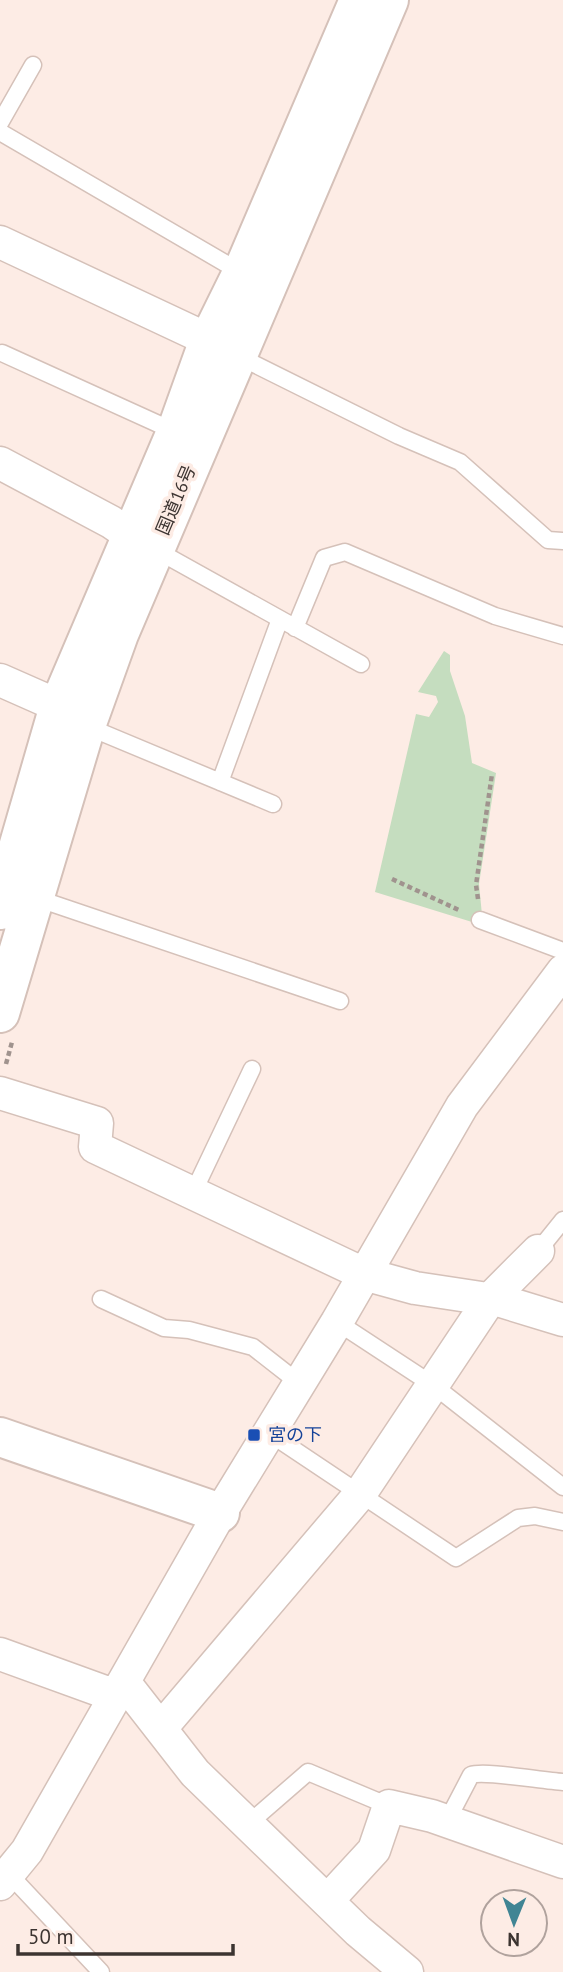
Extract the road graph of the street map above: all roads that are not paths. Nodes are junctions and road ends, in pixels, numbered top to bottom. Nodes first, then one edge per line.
1 (359, 0) edge
2 (388, 0) edge
3 (33, 65) dead end
4 (0, 123) edge
5 (0, 132) edge
6 (0, 242) edge
7 (242, 273) junction
8 (223, 348) junction
9 (2, 353) dead end
10 (176, 432) junction
11 (0, 463) edge
12 (563, 541) edge
13 (143, 543) junction
14 (280, 619) junction
15 (295, 628) junction
16 (563, 636) edge
17 (361, 664) dead end
18 (0, 680) edge
19 (72, 716) junction
20 (220, 782) junction
21 (272, 804) dead end
22 (11, 894) edge
23 (480, 920) road end
24 (563, 951) edge
25 (563, 971) edge
26 (340, 1001) dead end
27 (0, 1013) edge
28 (252, 1069) dead end
29 (0, 1093) edge
30 (192, 1193) junction
31 (563, 1220) edge
32 (538, 1251) joint
33 (364, 1275) junction
34 (101, 1298) dead end
35 (490, 1299) junction
36 (563, 1320) edge
37 (337, 1322) junction
38 (299, 1383) junction
39 (433, 1385) junction
40 (269, 1433) junction
41 (0, 1437) edge
42 (563, 1487) edge
43 (360, 1494) junction
44 (220, 1513) junction
45 (563, 1522) edge
46 (0, 1654) edge
47 (120, 1689) junction
48 (162, 1727) junction
49 (563, 1782) edge
50 (389, 1806) junction
51 (447, 1821) junction
52 (247, 1825) junction
53 (563, 1861) edge
54 (5, 1874) edge
55 (327, 1901) junction
56 (101, 1972) edge
57 (407, 1972) edge

1 - 7 main road, 国道16号
2 - 8 main road, 国道16号
3 - 4 lane
5 - 7 lane
6 - 8 street
7 - 8 main road, 国道16号
8 - 10 main road, 国道16号
8 - 12 lane
8 - 13 main road, 国道16号
9 - 10 lane
10 - 13 main road, 国道16号
11 - 13 street
13 - 14 lane
13 - 19 main road, 国道16号
14 - 15 lane
14 - 20 lane
15 - 16 lane
15 - 17 lane
18 - 19 street
19 - 20 lane
19 - 22 main road, 国道16号
20 - 21 lane
22 - 26 lane
22 - 27 main road, 国道16号
23 - 24 lane
25 - 33 street
28 - 30 lane
29 - 30 street
30 - 33 street
31 - 32 lane
32 - 35 street
33 - 35 street
33 - 37 street
34 - 38 lane
35 - 36 street
35 - 39 street
37 - 38 street
37 - 39 lane
38 - 40 street
39 - 42 lane
39 - 43 street
40 - 43 lane
40 - 44 street
41 - 44 main road
43 - 45 lane
43 - 48 street
44 - 47 street
46 - 47 street
47 - 48 street
47 - 54 street
48 - 52 street
49 - 51 lane
50 - 51 street
50 - 52 lane
50 - 55 street
51 - 53 street
52 - 55 street
54 - 56 lane
55 - 57 street

